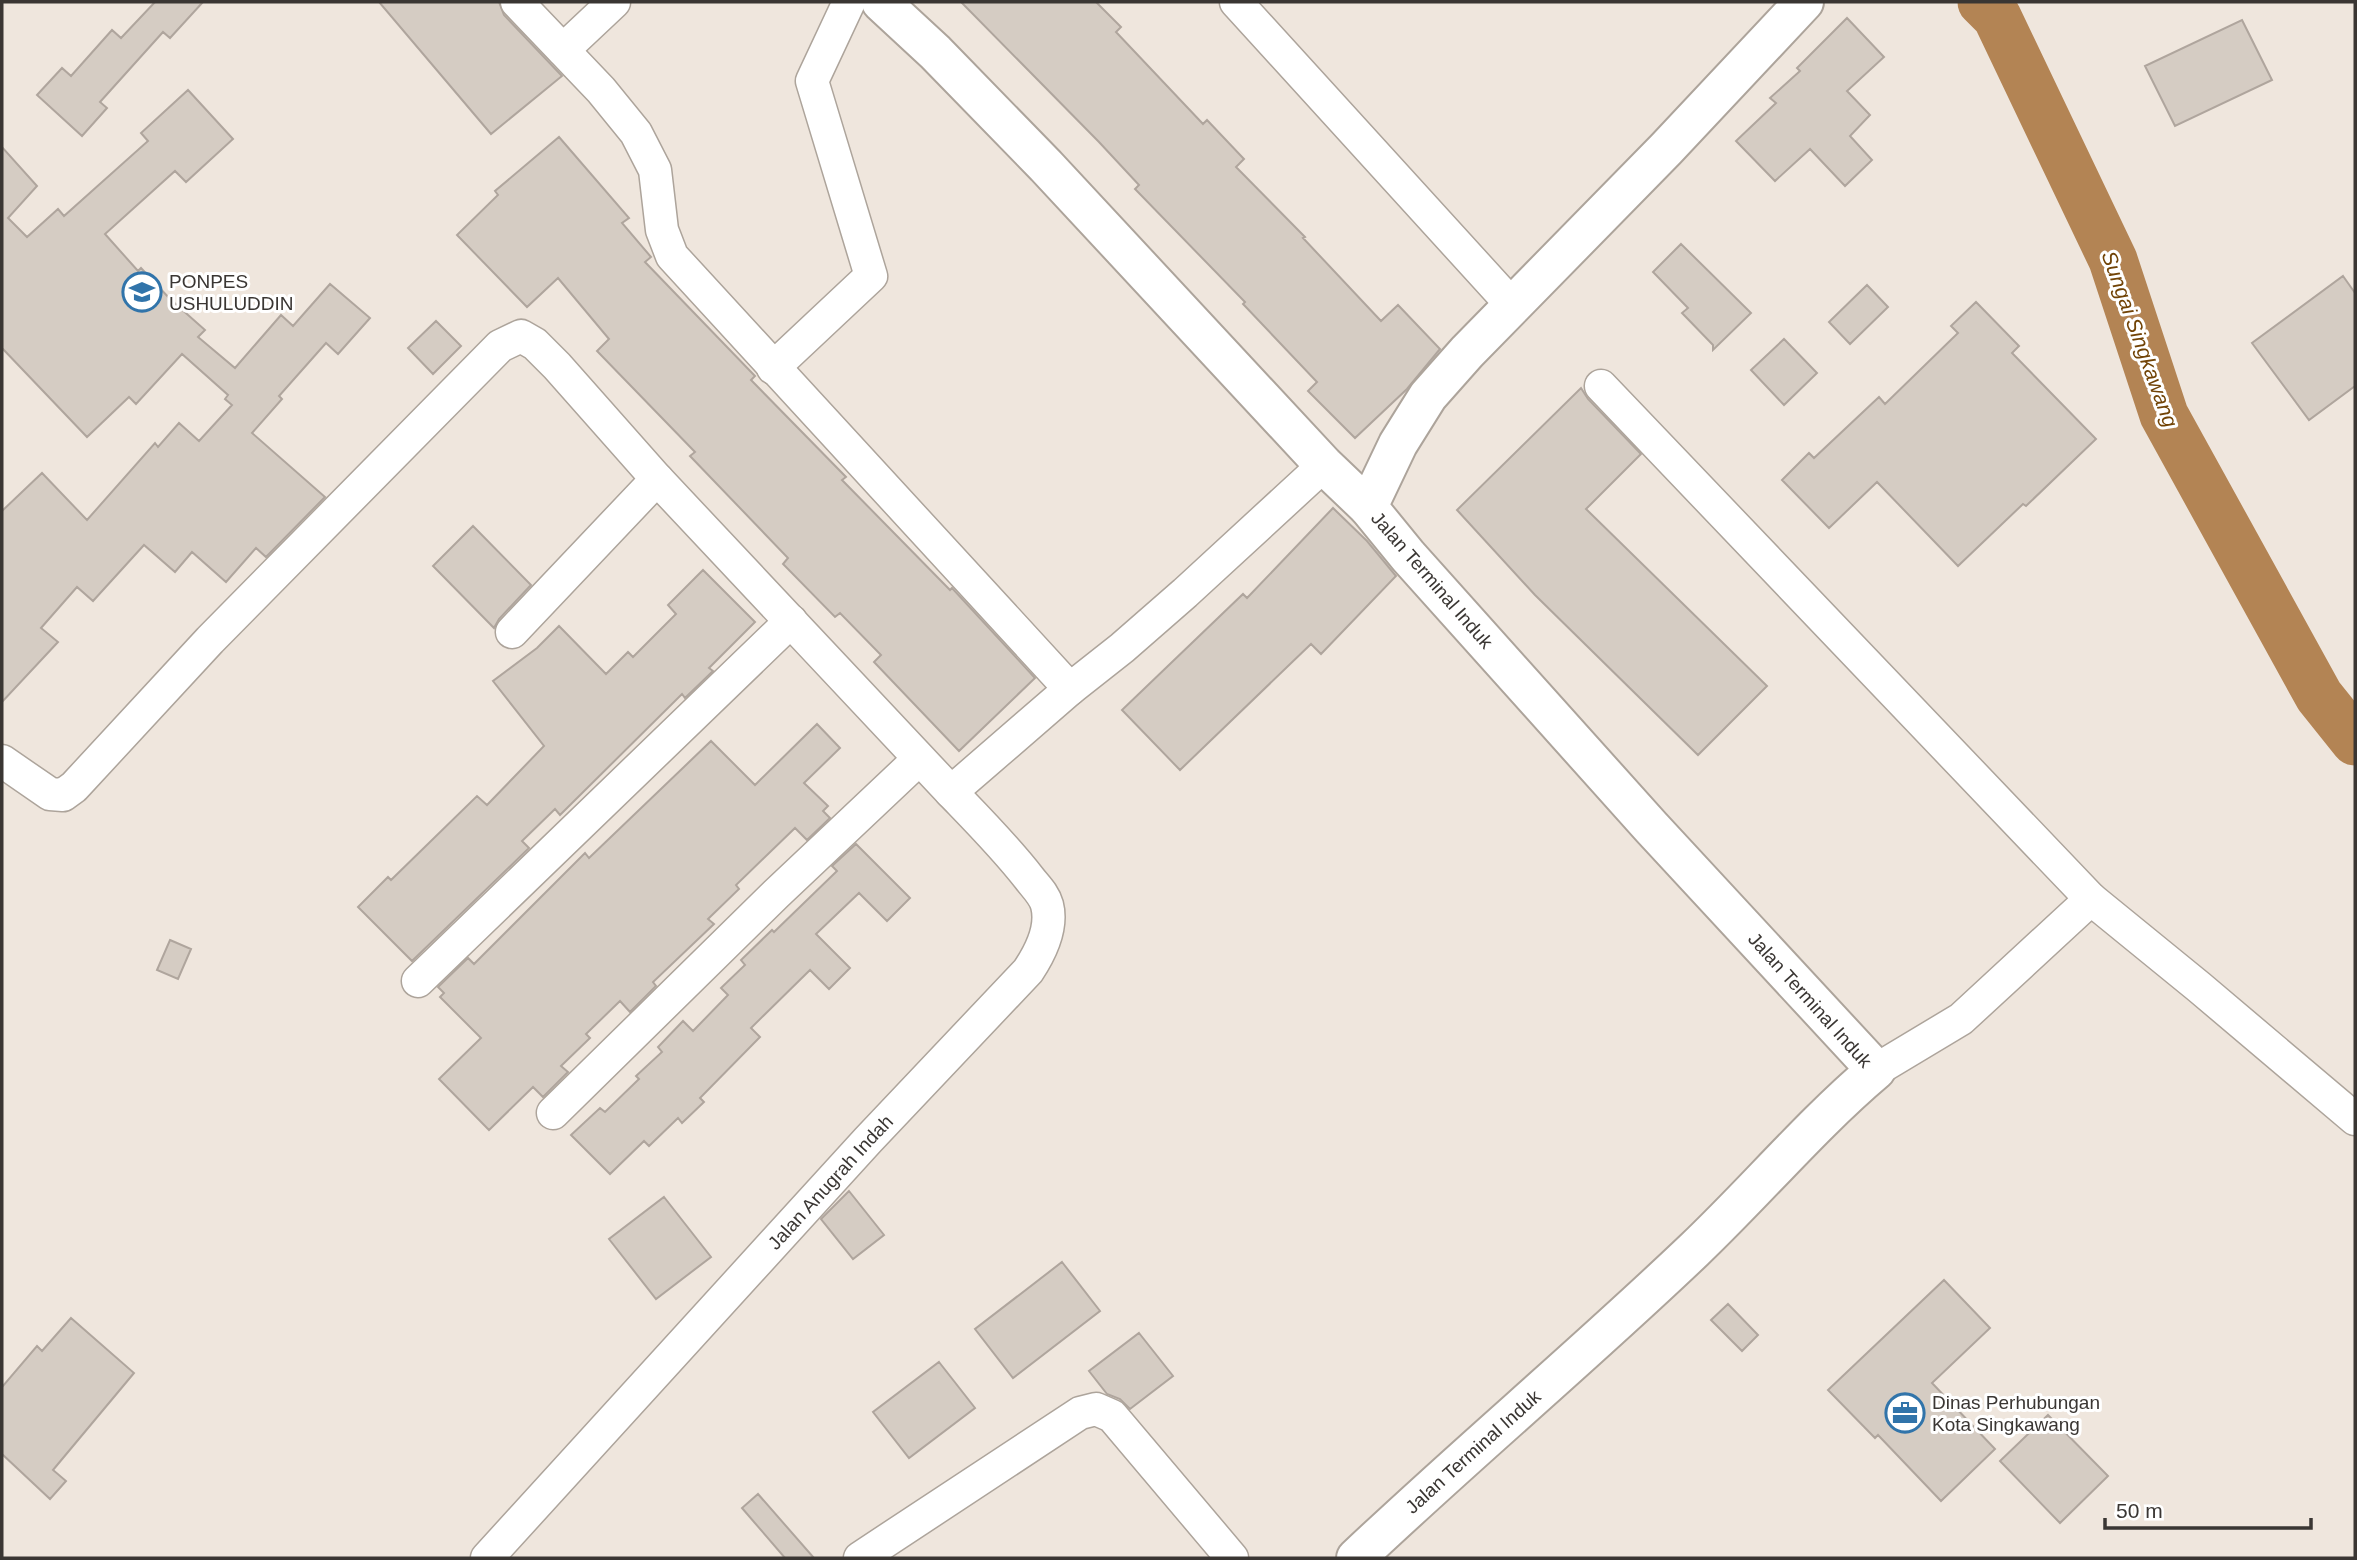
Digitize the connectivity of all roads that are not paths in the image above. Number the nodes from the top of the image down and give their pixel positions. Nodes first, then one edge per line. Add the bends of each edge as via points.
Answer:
1 (517, 2) edge
2 (614, 2) edge
3 (849, 2) edge
4 (881, 2) edge
5 (1236, 2) edge
6 (1804, 2) edge
7 (563, 50) junction
8 (1512, 305) junction
9 (773, 368) junction
10 (1601, 386) dead end
11 (1324, 465) junction
12 (657, 479) junction
13 (1368, 507) junction
14 (791, 621) junction
15 (512, 632) dead end
16 (1070, 689) junction
17 (919, 759) junction
18 (2, 761) edge
19 (951, 792) junction
20 (2091, 899) junction
21 (418, 981) dead end
22 (1876, 1070) junction
23 (553, 1113) dead end
24 (2355, 1119) edge
25 (487, 1558) edge
26 (860, 1558) edge
27 (1232, 1558) edge
28 (1356, 1558) edge

1 - 7 street
2 - 7 street
3 - 9 street via 812,81 871,276
4 - 11 main road, Jalan Terminal Induk via 1046,166
5 - 8 street
6 - 8 main road
7 - 9 street via 636,133 654,170 662,230 672,256
8 - 13 main road via 1428,396 1398,444
9 - 16 street
10 - 20 street
11 - 13 main road, Jalan Terminal Induk
11 - 16 street via 1185,593
12 - 14 street, Jalan Anugrah Indah
12 - 15 street
12 - 18 street, Jalan Anugrah Indah via 535,344 521,336 510,339 210,640 74,787 62,795 50,794
13 - 22 main road, Jalan Terminal Induk via 1651,827
14 - 17 street, Jalan Anugrah Indah
14 - 21 street
16 - 19 street
17 - 19 street, Jalan Anugrah Indah
17 - 23 street
19 - 25 street, Jalan Anugrah Indah via 1005,847 1047,905 1049,922 1040,954
20 - 22 street via 1961,1019
20 - 24 street
22 - 28 main road, Jalan Terminal Induk via 1694,1250
26 - 27 street via 1080,1413 1096,1409 1112,1416

